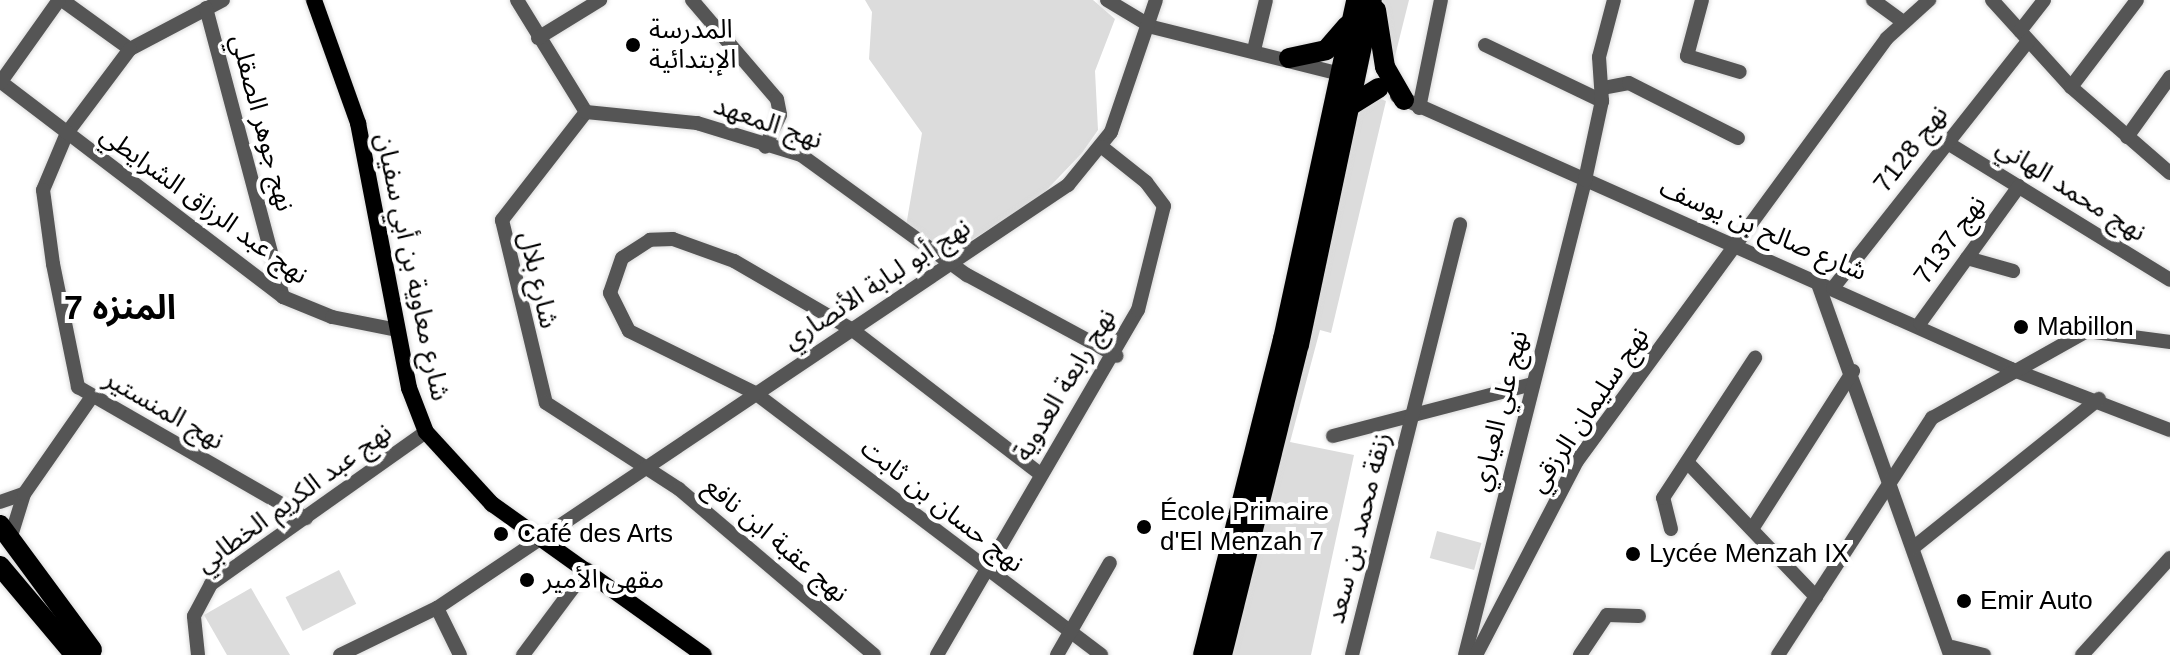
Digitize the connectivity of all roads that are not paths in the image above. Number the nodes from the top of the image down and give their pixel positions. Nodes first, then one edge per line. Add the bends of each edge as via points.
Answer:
1 (61, 0) edge
2 (223, 0) edge
3 (314, 0) edge
4 (517, 0) edge
5 (600, 0) edge
6 (692, 0) edge
7 (1156, 0) edge
8 (1266, 0) edge
9 (1374, 0) edge
10 (1441, 0) edge
11 (1614, 0) edge
12 (1702, 0) edge
13 (1873, 0) edge
14 (1929, 0) edge
15 (1992, 0) edge
16 (2044, 0) edge
17 (2137, 0) edge
18 (1112, 5) edge
19 (206, 8) junction
20 (1354, 10) edge
21 (1901, 20) junction
22 (1152, 27) junction
23 (2024, 36) junction
24 (538, 38) junction
25 (1485, 45) dead end
26 (130, 49) junction
27 (1254, 50) junction
28 (1289, 58) junction
29 (1740, 72) dead end
30 (1346, 76) junction
31 (2170, 77) edge
32 (0, 82) edge
33 (2071, 87) junction
34 (1378, 88) junction
35 (1602, 95) junction
36 (1411, 104) junction
37 (1348, 107) junction
38 (586, 112) junction
39 (67, 133) junction
40 (2127, 137) junction
41 (1738, 138) dead end
42 (1946, 142) junction
43 (765, 147) junction
44 (1102, 147) junction
45 (2170, 173) edge
46 (1585, 180) junction
47 (2019, 186) junction
48 (1460, 224) dead end
49 (1736, 244) junction
50 (1967, 258) junction
51 (951, 264) junction
52 (2013, 271) dead end
53 (2170, 280) edge
54 (1817, 281) junction
55 (1833, 288) junction
56 (283, 297) junction
57 (1920, 323) junction
58 (851, 329) junction
59 (397, 330) junction
60 (2170, 342) edge
61 (1117, 356) junction
62 (1755, 358) dead end
63 (2011, 369) junction
64 (1853, 371) junction
65 (1532, 384) junction
66 (755, 393) junction
67 (91, 398) junction
68 (2099, 399) junction
69 (1412, 413) junction
70 (2170, 430) edge
71 (426, 432) junction
72 (1333, 436) dead end
73 (645, 464) junction
74 (1689, 464) junction
75 (1039, 473) junction
76 (1889, 478) junction
77 (24, 494) junction
78 (0, 502) edge
79 (306, 518) junction
80 (1754, 526) junction
81 (1671, 529) dead end
82 (4, 534) edge
83 (536, 535) junction
84 (1914, 547) junction
85 (2170, 558) edge
86 (1110, 563) dead end
87 (0, 566) edge
88 (587, 569) junction
89 (984, 572) junction
90 (1482, 579) junction
91 (1505, 590) junction
92 (1816, 597) junction
93 (437, 608) junction
94 (1639, 616) dead end
95 (1069, 631) junction
96 (1951, 651) edge
97 (88, 653) edge
98 (526, 654) edge
99 (198, 655) edge
100 (340, 655) edge
101 (460, 655) edge
102 (704, 655) edge
103 (874, 655) edge
104 (937, 655) edge
105 (1057, 655) edge
106 (1101, 655) edge
107 (1203, 655) edge
108 (1222, 655) edge
109 (1352, 655) edge
110 (1465, 655) edge
111 (1476, 655) edge
112 (1580, 655) edge
113 (1778, 655) edge
114 (1984, 655) edge
115 (2082, 655) edge

1 - 26 street
1 - 32 street
2 - 19 street, نهج المنستير
3 - 59 main road, شارع معاوية بن أبي سفيان via 358,123
4 - 24 street
5 - 24 street
6 - 43 street via 777,99 780,115
7 - 22 street, نهج أبو لبابة الأنصاري
8 - 27 street
9 - 30 highway
9 - 36 highway via 1385,67
10 - 36 street
11 - 35 street, نهج علي العياري via 1599,57
12 - 29 street via 1687,56
13 - 21 street
14 - 21 street, نهج سليمان الرزقي
15 - 23 street
16 - 23 street, نهج 7128
17 - 33 street
18 - 22 street, شارع صالح بن يوسف
19 - 26 street, نهج المنستير
19 - 56 street, نهج جوهر الصقلي
20 - 28 highway via 1326,50
20 - 30 highway
21 - 49 street, نهج سليمان الرزقي
22 - 27 street, شارع صالح بن يوسف
22 - 44 street, نهج أبو لبابة الأنصاري
23 - 33 street
23 - 42 street, نهج 7128
24 - 38 street
25 - 35 street
26 - 39 street, نهج المنستير
27 - 28 street, شارع صالح بن يوسف
28 - 30 street, شارع صالح بن يوسف
30 - 34 street, شارع صالح بن يوسف
30 - 37 highway
30 - 107 highway via 1323,141 1283,339
31 - 40 street
32 - 39 street, نهج عبد الرزاق الشرايطي
33 - 40 street
34 - 36 street, شارع صالح بن يوسف
34 - 37 highway
35 - 41 street via 1629,83
35 - 46 street, نهج علي العياري
36 - 46 street, شارع صالح بن يوسف
37 - 108 highway via 1307,308
38 - 43 street, نهج المعهد via 697,123
38 - 73 street, شارع بلال via 505,212 501,229 546,403
39 - 56 street, نهج عبد الرزاق الشرايطي
39 - 67 street, نهج المنستير via 44,175 44,205 69,363
40 - 45 street
42 - 47 street, نهج محمد الهاني
42 - 55 street, نهج 7128
43 - 51 street, نهج المعهد via 834,174
44 - 51 street, نهج أبو لبابة الأنصاري via 1044,203
44 - 61 street, نهج رابعة العدوية via 1146,182 1164,206 1138,310
46 - 49 street, شارع صالح بن يوسف
46 - 65 street, نهج علي العياري
47 - 50 street, نهج 7137
47 - 53 street, نهج محمد الهاني
48 - 69 street, زنقة محمد بن سعد
49 - 54 street, شارع صالح بن يوسف
49 - 91 street, نهج سليمان الرزقي via 1577,461
50 - 52 street
50 - 57 street, نهج 7137
51 - 58 street, نهج أبو لبابة الأنصاري
51 - 61 street, نهج المعهد
54 - 55 street, شارع صالح بن يوسف
54 - 64 street
55 - 57 street, شارع صالح بن يوسف
56 - 59 street, نهج عبد الرزاق الشرايطي via 332,317
57 - 63 street, شارع صالح بن يوسف
58 - 66 street, نهج أبو لبابة الأنصاري
58 - 66 street, نهج حسان بن ثابت via 734,261 673,239 650,240 622,258 610,293 621,324
58 - 75 street, نهج حسان بن ثابت
59 - 71 main road, شارع معاوية بن أبي سفيان
60 - 63 street via 2087,331
61 - 75 street, نهج رابعة العدوية
62 - 74 street
63 - 68 street, شارع صالح بن يوسف
63 - 76 street via 1932,418
64 - 76 street
64 - 80 street
65 - 69 street, زنقة محمد بن سعد
65 - 90 street, نهج علي العياري
66 - 73 street, نهج أبو لبابة الأنصاري
66 - 89 street, نهج حسان بن ثابت
67 - 77 street
67 - 79 street, نهج المنستير
68 - 70 street, شارع صالح بن يوسف
68 - 84 street
69 - 72 street, زنقة محمد بن سعد
69 - 109 street, زنقة محمد بن سعد
71 - 79 street, نهج عبد الكريم الخطابي
71 - 83 main road, شارع معاوية بن أبي سفيان via 466,482
73 - 83 street, نهج أبو لبابة الأنصاري
73 - 103 street, نهج عقبة ابن نافع
74 - 80 street
74 - 81 street via 1663,498
75 - 89 street, نهج رابعة العدوية
76 - 84 street
76 - 92 street
77 - 78 street
77 - 82 street
79 - 99 street, نهج عبد الكريم الخطابي via 211,584 194,616
80 - 92 street
82 - 97 highway
83 - 88 main road, شارع معاوية بن أبي سفيان
83 - 93 street, نهج أبو لبابة الأنصاري
84 - 96 street
85 - 115 street
86 - 95 street
87 - 97 highway
88 - 98 street
88 - 102 main road, شارع معاوية بن أبي سفيان
89 - 95 street, نهج حسان بن ثابت
89 - 104 street, نهج رابعة العدوية
90 - 91 street
90 - 110 street, نهج علي العياري
91 - 111 street, نهج سليمان الرزقي
92 - 113 street
93 - 100 street, نهج أبو لبابة الأنصاري
93 - 101 street
94 - 112 street via 1607,615
95 - 105 street
95 - 106 street, نهج حسان بن ثابت
96 - 114 street

